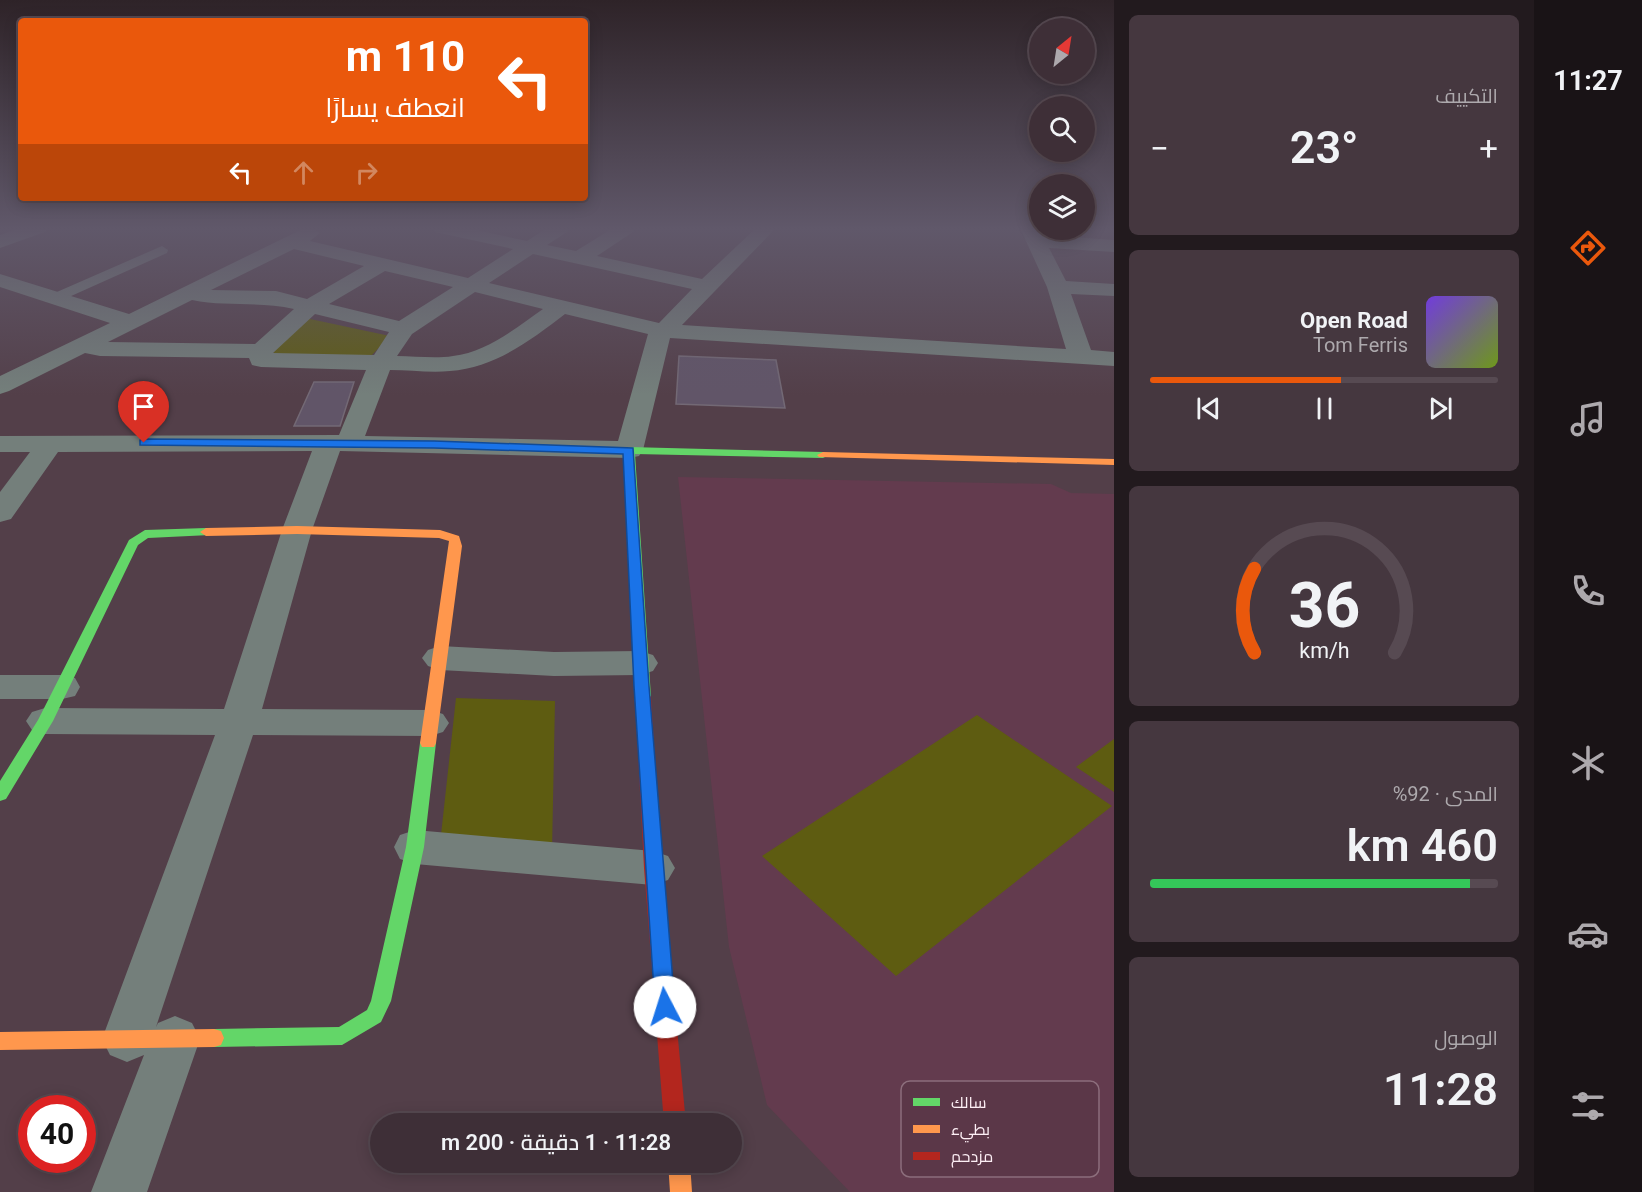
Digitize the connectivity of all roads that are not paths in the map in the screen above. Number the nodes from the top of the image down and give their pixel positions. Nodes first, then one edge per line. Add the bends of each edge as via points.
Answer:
1 (10, 284) edge
2 (88, 284) edge
3 (204, 284) edge
4 (348, 284) edge
5 (466, 284) edge
6 (696, 284) edge
7 (709, 284) edge
8 (1056, 284) edge
9 (472, 285) junction
10 (707, 286) junction
11 (1058, 287) junction
12 (26, 289) junction
13 (1114, 290) edge
14 (187, 292) junction
15 (56, 298) junction
16 (0, 300) edge
17 (310, 306) junction
18 (560, 307) junction
19 (128, 321) junction
20 (403, 329) junction
21 (663, 331) junction
22 (81, 345) junction
23 (261, 351) junction
24 (1081, 357) junction
25 (1114, 359) edge
26 (381, 362) junction
27 (0, 386) edge
28 (51, 443) junction
29 (339, 443) junction
30 (0, 444) edge
31 (629, 450) junction
32 (1114, 462) edge
33 (1, 511) edge
34 (297, 530) junction
35 (440, 658) junction
36 (640, 663) junction
37 (0, 687) edge
38 (62, 687) junction
39 (45, 721) junction
40 (239, 722) junction
41 (430, 723) junction
42 (0, 795) edge
43 (415, 847) junction
44 (653, 868) junction
45 (151, 1039) junction
46 (0, 1041) edge
47 (674, 1113) edge
48 (679, 1173) edge
49 (119, 1192) edge
50 (681, 1192) edge

1 - 12 street
2 - 15 lane
3 - 14 street
4 - 17 street
5 - 9 street
6 - 10 street
7 - 10 street
8 - 11 street
9 - 18 street
9 - 20 street
10 - 21 street
11 - 13 street
11 - 24 street
12 - 15 street
12 - 16 street
14 - 17 street via 216,298 276,298
14 - 19 street
15 - 19 street
17 - 20 street
17 - 23 street
18 - 21 street
18 - 26 street via 506,347 471,362
19 - 22 street
20 - 26 street
21 - 24 street
21 - 31 street via 658,337
22 - 23 street via 100,349
22 - 27 street
23 - 26 street via 261,360
24 - 25 street
26 - 29 street
28 - 29 street
28 - 30 street
28 - 33 street
29 - 31 street
29 - 34 street
31 - 32 street
31 - 36 street
34 - 35 street via 440,534 455,538
34 - 38 street via 156,533 139,537
34 - 40 street
35 - 36 street via 554,664
35 - 41 street
36 - 44 street
37 - 38 street
38 - 39 street
39 - 40 street
39 - 42 street
40 - 41 street
40 - 45 street
41 - 43 street
43 - 44 street
43 - 45 street via 381,1001 364,1025 342,1036
44 - 47 street
45 - 46 street
45 - 49 street
48 - 50 street

